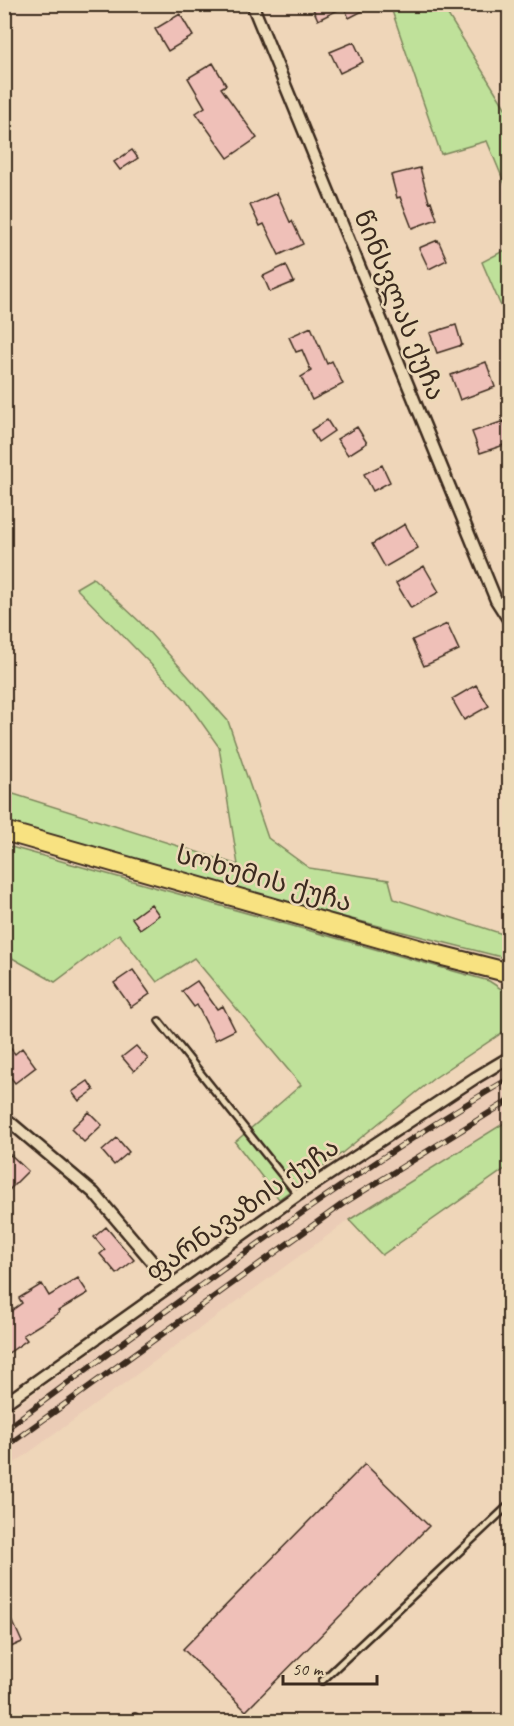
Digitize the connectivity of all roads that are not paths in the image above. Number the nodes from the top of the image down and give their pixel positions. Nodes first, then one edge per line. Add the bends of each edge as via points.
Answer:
1 (252, 4) edge
2 (510, 622) edge
3 (4, 831) edge
4 (510, 973) edge
5 (159, 1021) dead end
6 (510, 1057) edge
7 (4, 1117) edge
8 (298, 1195) junction
9 (172, 1285) junction
10 (4, 1404) edge
11 (510, 1504) edge
12 (322, 1681) dead end

1 - 2 street, წინსვლას ქუჩა via 496,600
3 - 4 highway, სოხუმის ქუჩა
5 - 8 lane
6 - 8 street, ფარნავაზის ქუჩა
7 - 9 street via 94,1194
8 - 9 street, ფარნავაზის ქუჩა
9 - 10 street, ფარნავაზის ქუჩა
11 - 12 lane

